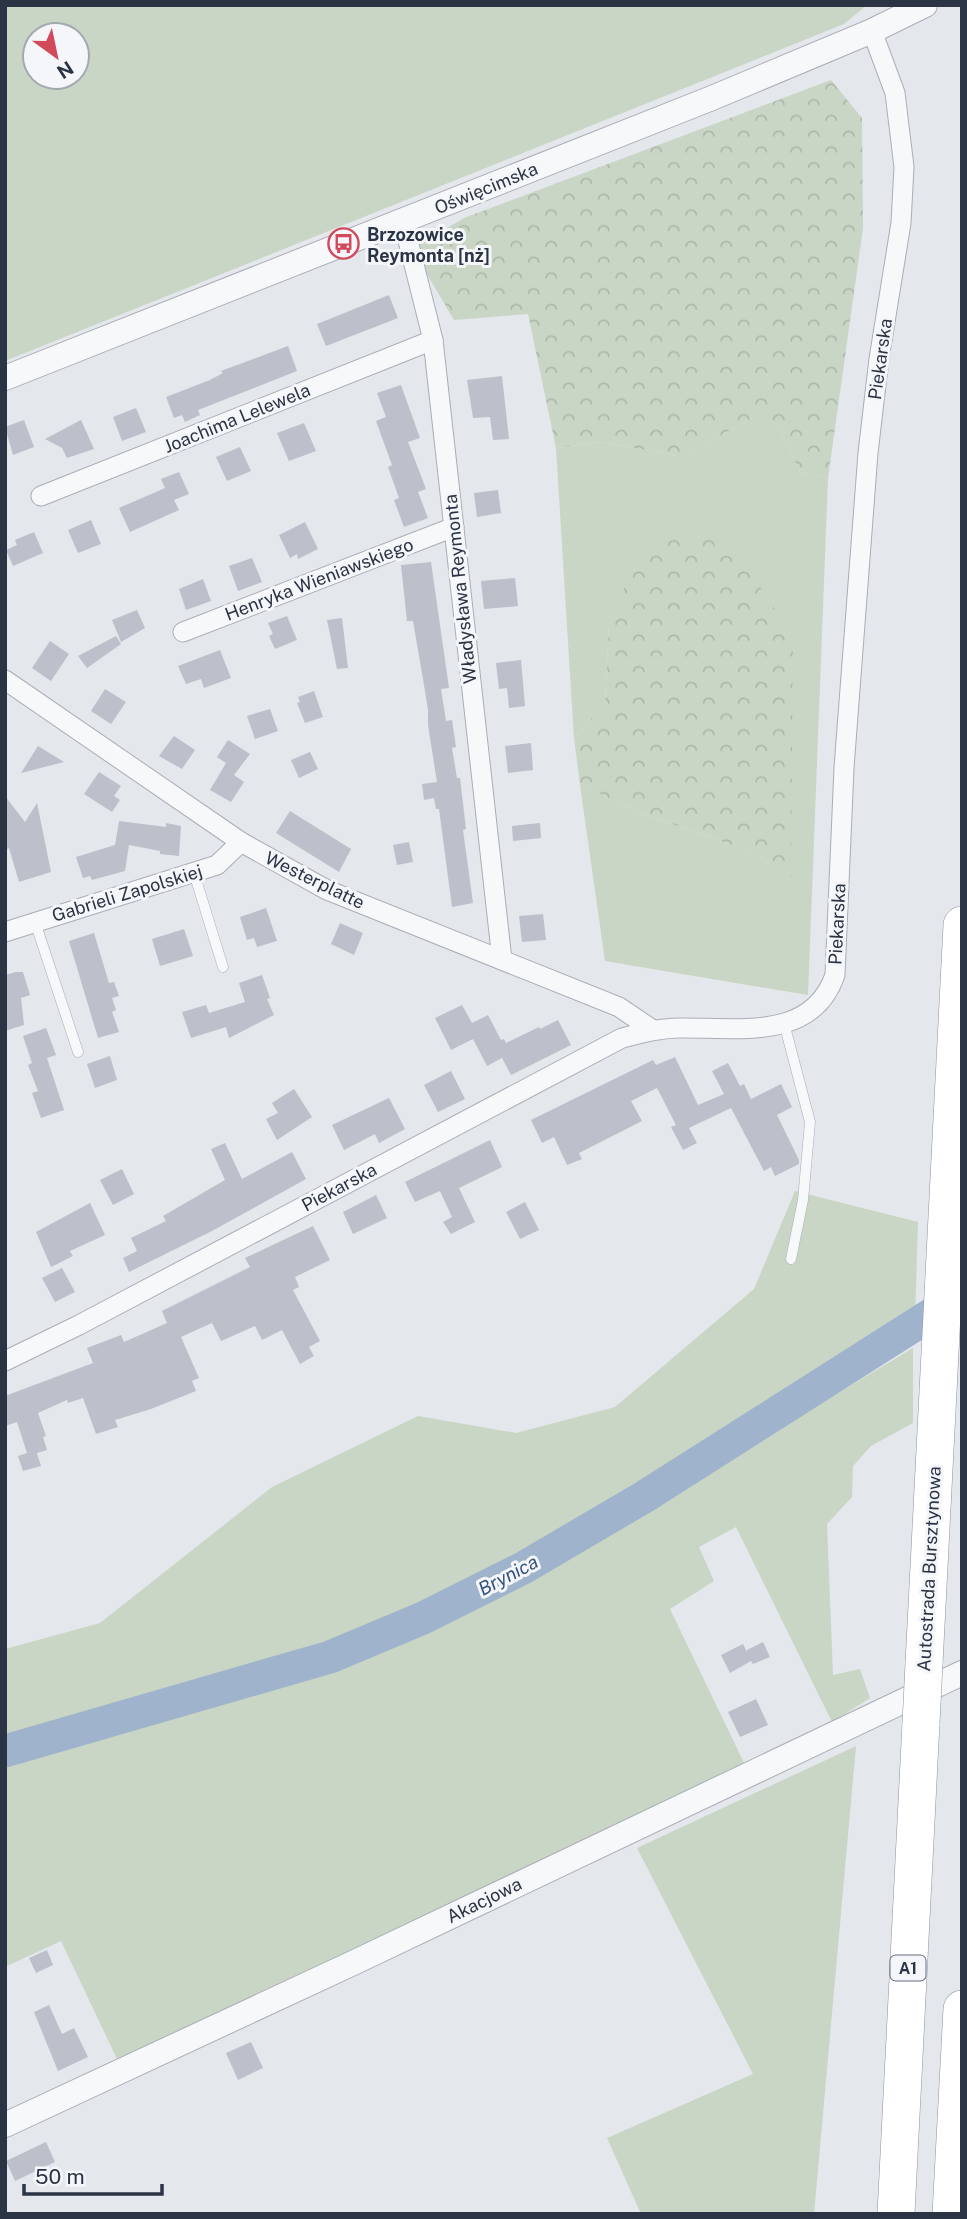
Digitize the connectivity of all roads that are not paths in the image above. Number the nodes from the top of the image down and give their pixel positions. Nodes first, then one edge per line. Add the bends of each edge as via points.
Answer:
1 (925, 5) edge
2 (872, 31) junction
3 (403, 220) junction
4 (433, 340) junction
5 (5, 378) edge
6 (41, 496) dead end
7 (454, 527) junction
8 (184, 632) dead end
9 (5, 680) edge
10 (241, 842) junction
11 (194, 873) junction
12 (35, 922) junction
13 (962, 925) edge
14 (5, 932) edge
15 (502, 960) junction
16 (223, 967) dead end
17 (784, 1023) junction
18 (653, 1030) junction
19 (78, 1052) dead end
20 (791, 1259) dead end
21 (5, 1360) edge
22 (962, 1673) edge
23 (962, 2010) edge
24 (5, 2125) edge
25 (896, 2214) edge
26 (951, 2214) edge

1 - 2 street, Oświęcimska
2 - 3 street, Oświęcimska
2 - 17 street, Piekarska via 895,93 904,167 901,223 868,453 844,768 835,975 818,1006
3 - 4 street, Władysława Reymonta
3 - 5 street, Oświęcimska
4 - 6 street, Joachima Lelewela
4 - 7 street, Władysława Reymonta
7 - 8 street, Henryka Wieniawskiego
7 - 15 street, Władysława Reymonta
9 - 10 street, Westerplatte
10 - 11 street, Gabrieli Zapolskiej via 217,865
10 - 15 street, Westerplatte via 327,890
11 - 12 street, Gabrieli Zapolskiej
11 - 16 lane
12 - 14 street, Gabrieli Zapolskiej
12 - 19 lane
13 - 25 highway, Autostrada Bursztynowa / A1, bridge
15 - 18 street, Westerplatte via 619,1007
17 - 18 street, Piekarska via 746,1029
17 - 20 lane via 810,1122 803,1199
18 - 21 street, Piekarska via 622,1038
22 - 24 street, Akacjowa
23 - 26 highway

